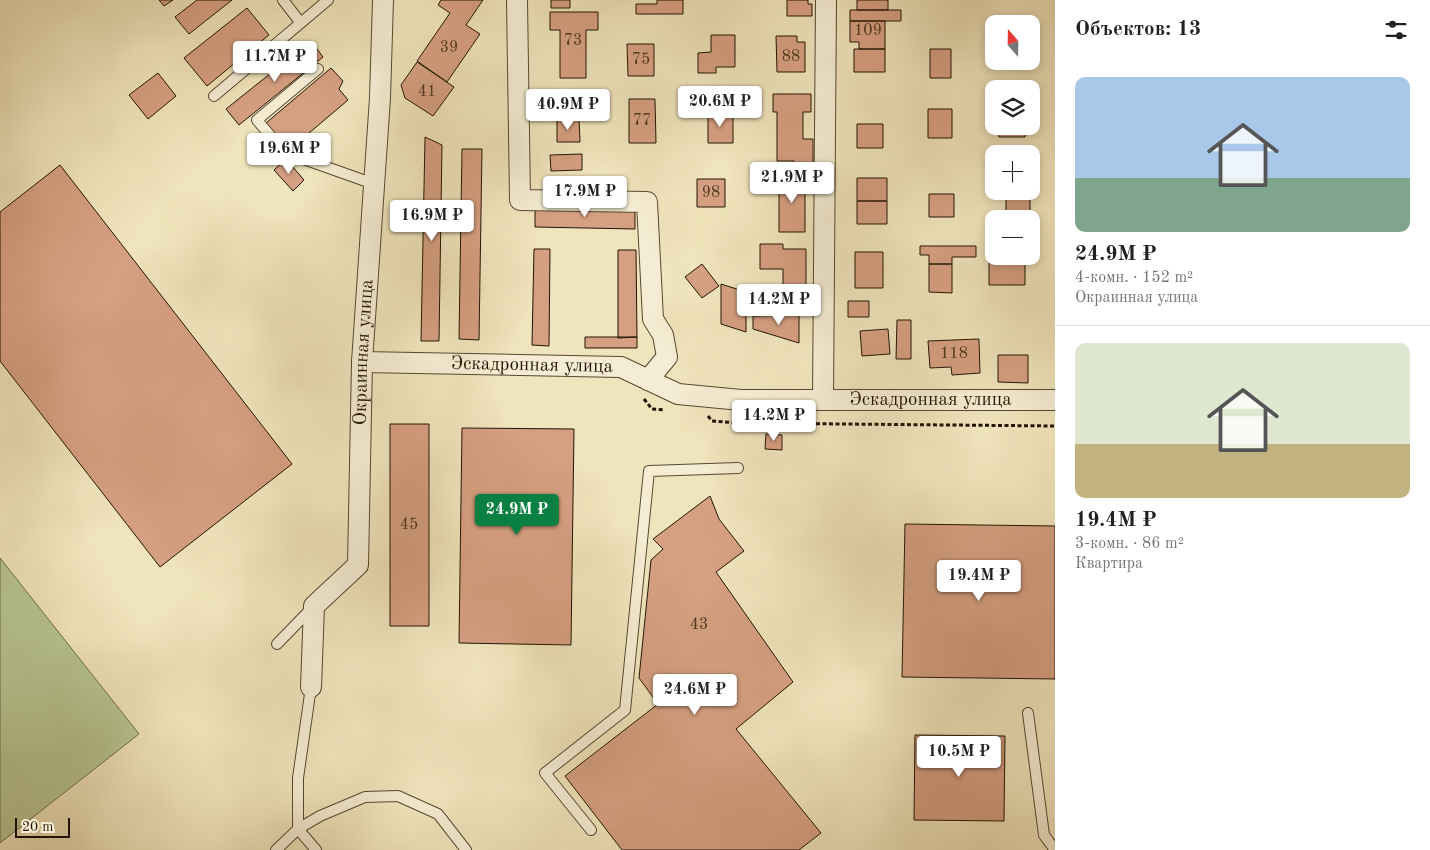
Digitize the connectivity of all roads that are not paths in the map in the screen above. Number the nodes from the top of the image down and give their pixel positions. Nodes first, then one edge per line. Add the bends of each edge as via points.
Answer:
1 (283, 0) edge
2 (328, 0) edge
3 (383, 0) edge
4 (517, 0) edge
5 (826, 0) edge
6 (300, 22) junction
7 (318, 69) dead end
8 (214, 96) dead end
9 (374, 184) junction
10 (362, 362) junction
11 (648, 380) junction
12 (823, 400) junction
13 (1055, 400) edge
14 (738, 468) dead end
15 (314, 606) junction
16 (278, 644) dead end
17 (311, 687) joint
18 (1028, 713) dead end
19 (298, 830) junction
20 (591, 830) dead end
21 (276, 850) edge
22 (316, 850) edge
23 (466, 850) edge
24 (1055, 850) edge

1 - 6 lane
2 - 6 lane
3 - 9 street, Окраинная улица
4 - 11 street via 520,200 647,202 654,318 664,334 667,357
5 - 12 street
6 - 8 lane
7 - 9 lane via 257,120 284,152
9 - 10 street, Окраинная улица
10 - 11 street, Эскадронная улица via 621,367
10 - 15 street, Окраинная улица via 358,565
11 - 12 street, Эскадронная улица via 678,394 741,400
12 - 13 street, Эскадронная улица
14 - 20 lane via 649,470 626,710 545,773
15 - 16 lane
15 - 17 street
17 - 19 lane via 298,778
18 - 24 lane via 1044,835
19 - 21 lane
19 - 22 lane
19 - 23 lane via 320,816 365,797 398,796 438,814

